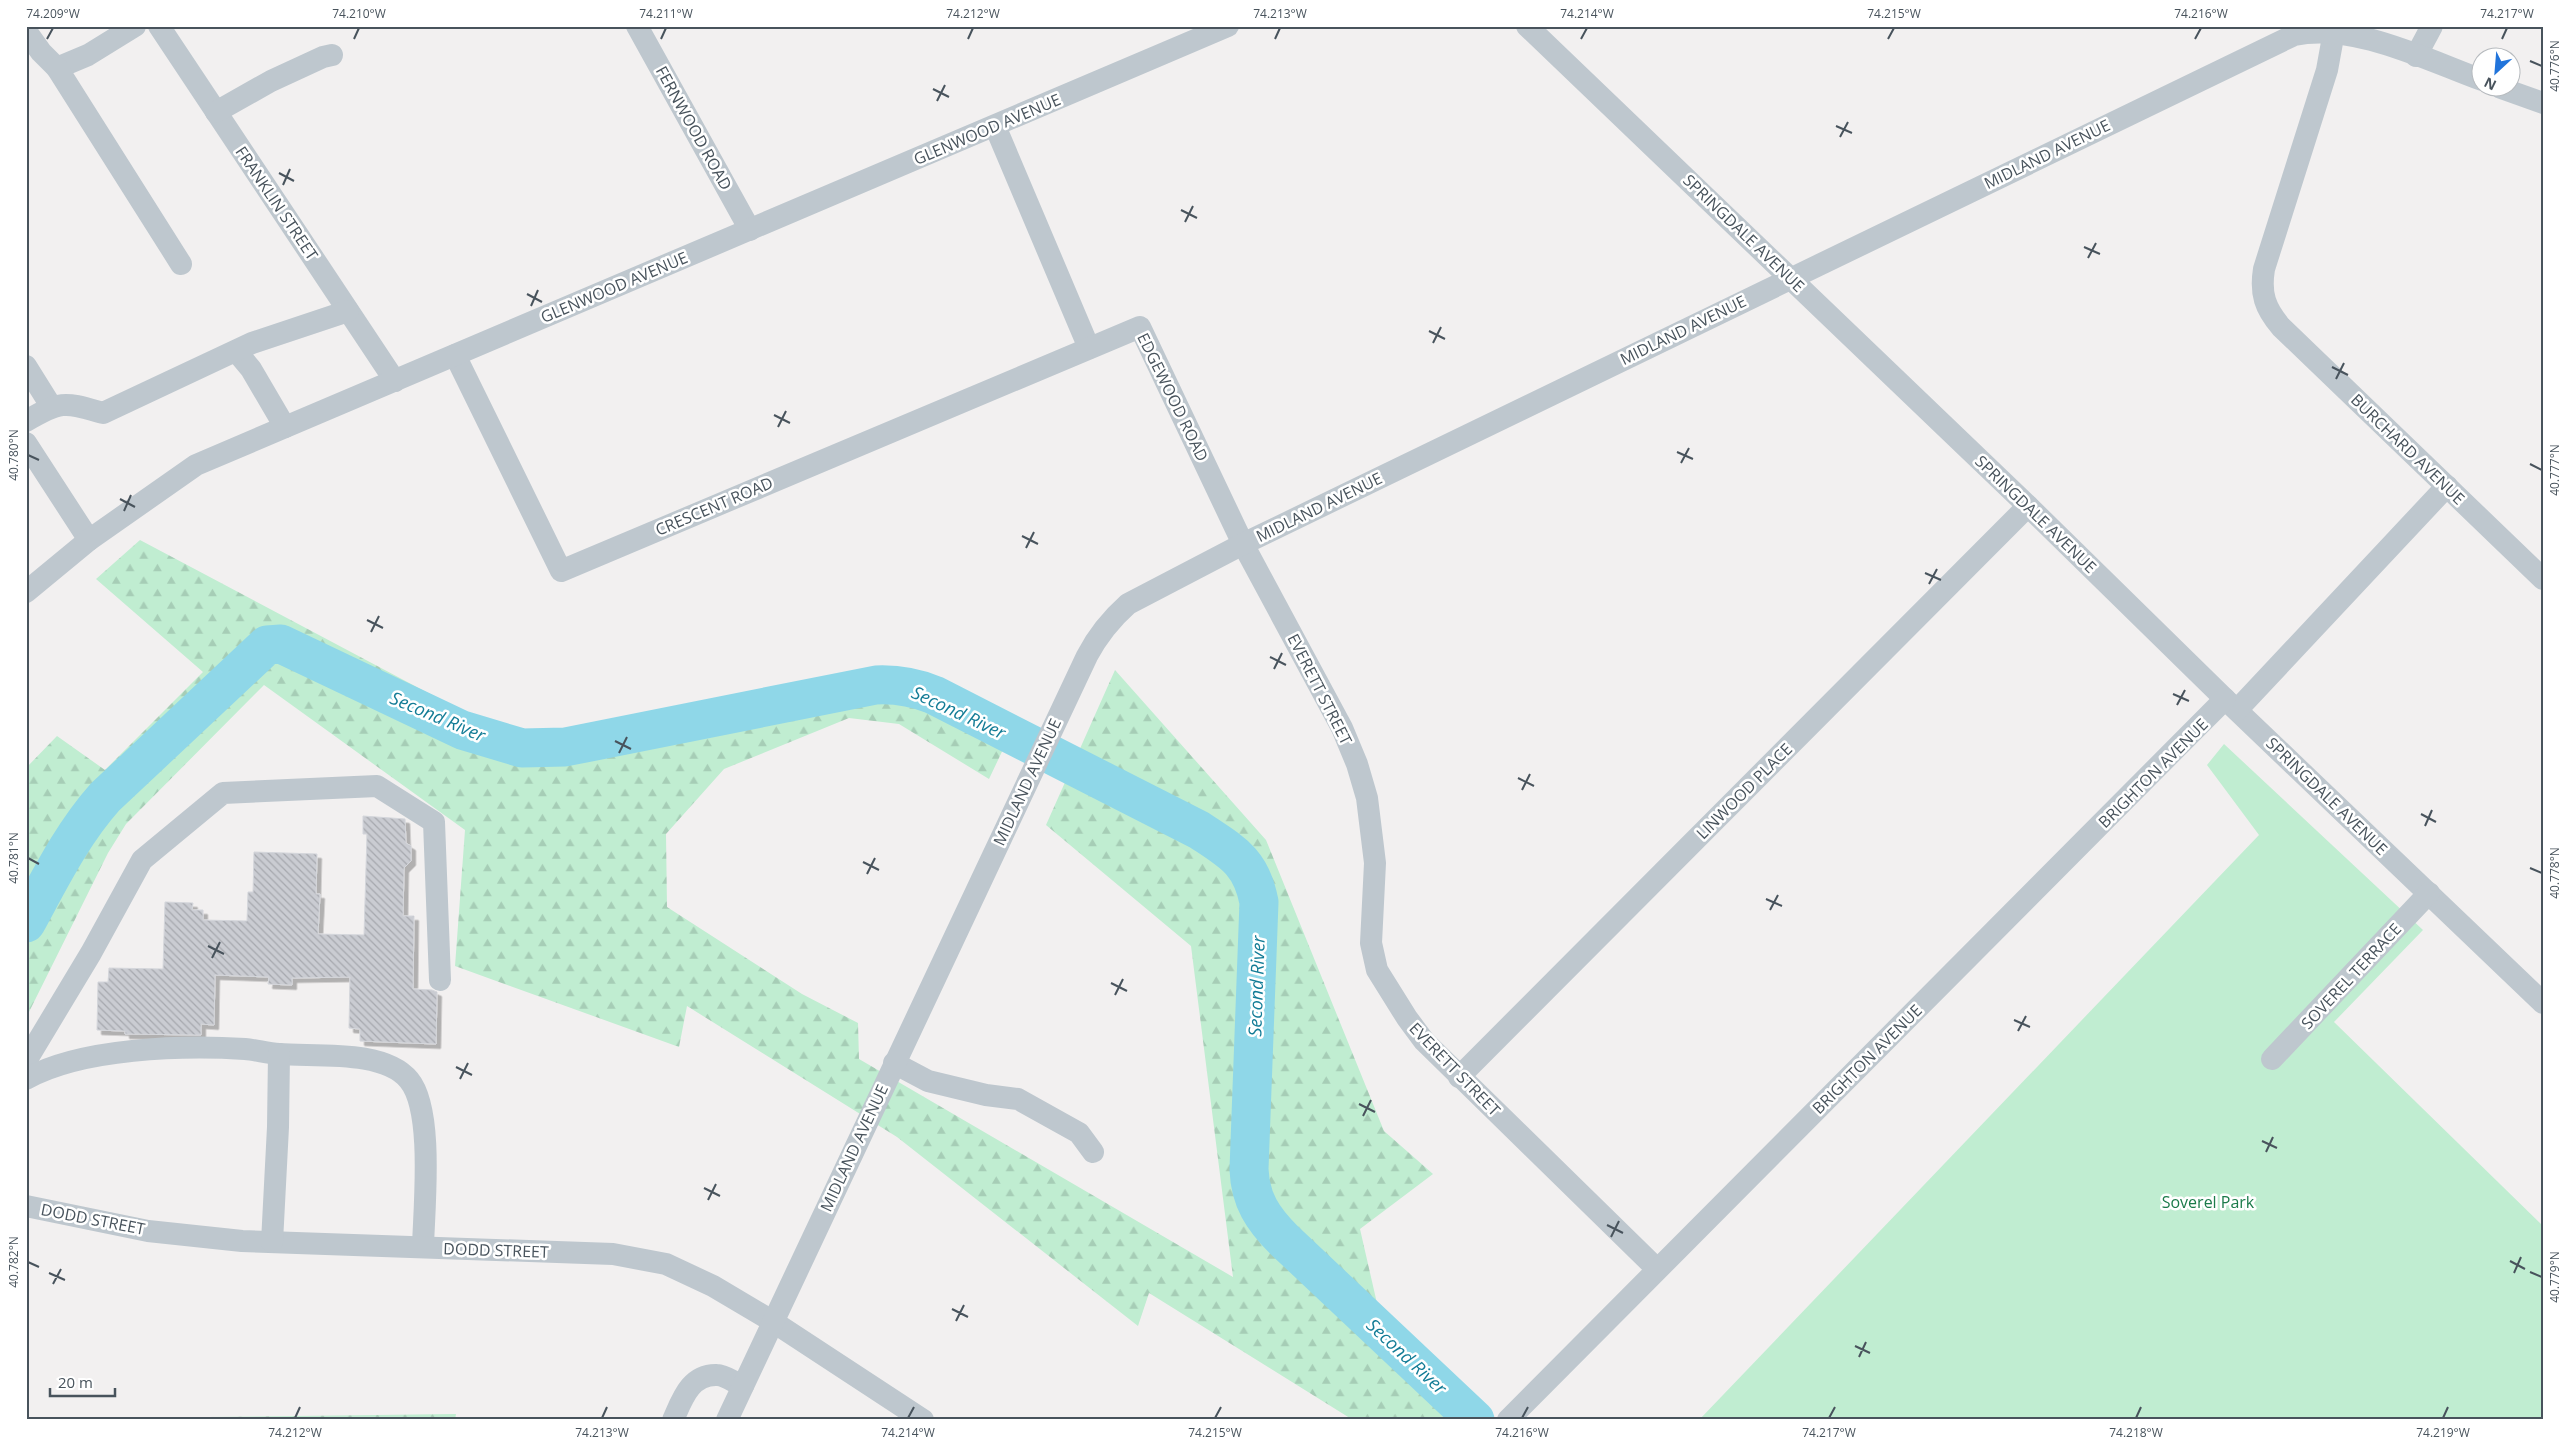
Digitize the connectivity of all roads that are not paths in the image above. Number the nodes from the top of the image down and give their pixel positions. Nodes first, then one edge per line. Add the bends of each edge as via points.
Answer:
1 (135, 26) edge
2 (160, 26) edge
3 (637, 26) edge
4 (1228, 26) edge
5 (1527, 26) edge
6 (2432, 26) edge
7 (2335, 30) edge
8 (26, 31) edge
9 (332, 55) dead end
10 (2416, 56) junction
11 (57, 68) junction
12 (2472, 76) edge
13 (2522, 96) edge
14 (2543, 103) edge
15 (216, 112) junction
16 (995, 126) junction
17 (750, 230) junction
18 (181, 264) dead end
19 (1790, 278) junction
20 (348, 311) junction
21 (1088, 348) junction
22 (236, 350) junction
23 (455, 355) junction
24 (26, 366) edge
25 (395, 381) junction
26 (52, 406) junction
27 (26, 422) edge
28 (285, 427) junction
29 (26, 443) edge
30 (2447, 486) junction
31 (2028, 506) junction
32 (89, 540) junction
33 (1243, 544) junction
34 (2543, 578) edge
35 (26, 592) edge
36 (2231, 705) junction
37 (2429, 893) junction
38 (440, 980) dead end
39 (2543, 1004) edge
40 (279, 1054) junction
41 (2272, 1059) dead end
42 (26, 1061) edge
43 (894, 1063) junction
44 (1460, 1077) junction
45 (26, 1079) edge
46 (1094, 1152) dead end
47 (26, 1206) edge
48 (272, 1242) junction
49 (423, 1247) junction
50 (1657, 1269) junction
51 (772, 1321) junction
52 (742, 1386) junction
53 (673, 1420) edge
54 (727, 1420) edge
55 (923, 1420) edge
56 (1508, 1420) edge

1 - 11 street via 88,55
2 - 15 street, FRANKLIN STREET
3 - 17 street, FERNWOOD ROAD
4 - 16 street, GLENWOOD AVENUE
5 - 19 street, SPRINGDALE AVENUE
6 - 10 street
7 - 10 street, MIDLAND AVENUE
7 - 19 street, MIDLAND AVENUE via 2308,32 2281,41
7 - 30 street, BURCHARD AVENUE via 2327,70 2264,269 2263,302 2281,327
8 - 11 street
9 - 15 street via 271,81
10 - 12 street, MIDLAND AVENUE
11 - 18 street
13 - 14 street
15 - 20 street, FRANKLIN STREET
16 - 17 street, GLENWOOD AVENUE
16 - 21 street
17 - 23 street, GLENWOOD AVENUE
19 - 31 street, SPRINGDALE AVENUE
19 - 33 street, MIDLAND AVENUE
20 - 22 street
20 - 25 street, FRANKLIN STREET
21 - 23 street, CRESCENT ROAD via 561,571
21 - 33 street, EDGEWOOD ROAD via 1140,327
22 - 26 street via 103,413 70,404
22 - 28 street
23 - 25 street, GLENWOOD AVENUE
24 - 26 street
25 - 28 street, GLENWOOD AVENUE
26 - 27 street
28 - 32 street, GLENWOOD AVENUE via 196,465
29 - 32 street
30 - 34 street, BURCHARD AVENUE
30 - 36 street, BRIGHTON AVENUE
31 - 36 street, SPRINGDALE AVENUE
31 - 44 street, LINWOOD PLACE
32 - 35 street, GLENWOOD AVENUE
33 - 43 street, MIDLAND AVENUE via 1128,604 1098,634
33 - 44 street, EVERETT STREET via 1342,728 1357,764 1367,798 1375,855 1371,943 1377,970 1412,1026
36 - 37 street, SPRINGDALE AVENUE
36 - 50 street, BRIGHTON AVENUE
37 - 39 street, SPRINGDALE AVENUE
37 - 41 street, SOVEREL TERRACE
38 - 42 street via 434,822 377,786 222,793 142,860
40 - 45 street via 246,1049 176,1048 99,1056 42,1070
40 - 48 street
40 - 49 street via 346,1056 389,1066 408,1079 419,1098 425,1142
43 - 46 street via 928,1080 986,1095 1018,1099 1079,1132
43 - 51 street, MIDLAND AVENUE
44 - 50 street, EVERETT STREET
47 - 48 street, DODD STREET via 148,1231
48 - 49 street, DODD STREET
49 - 51 street, DODD STREET via 638,1257 691,1275
50 - 56 street, BRIGHTON AVENUE
51 - 52 street, MIDLAND AVENUE
51 - 55 street, DODD STREET
52 - 53 street via 718,1375 698,1379 683,1397
52 - 54 street, MIDLAND AVENUE

